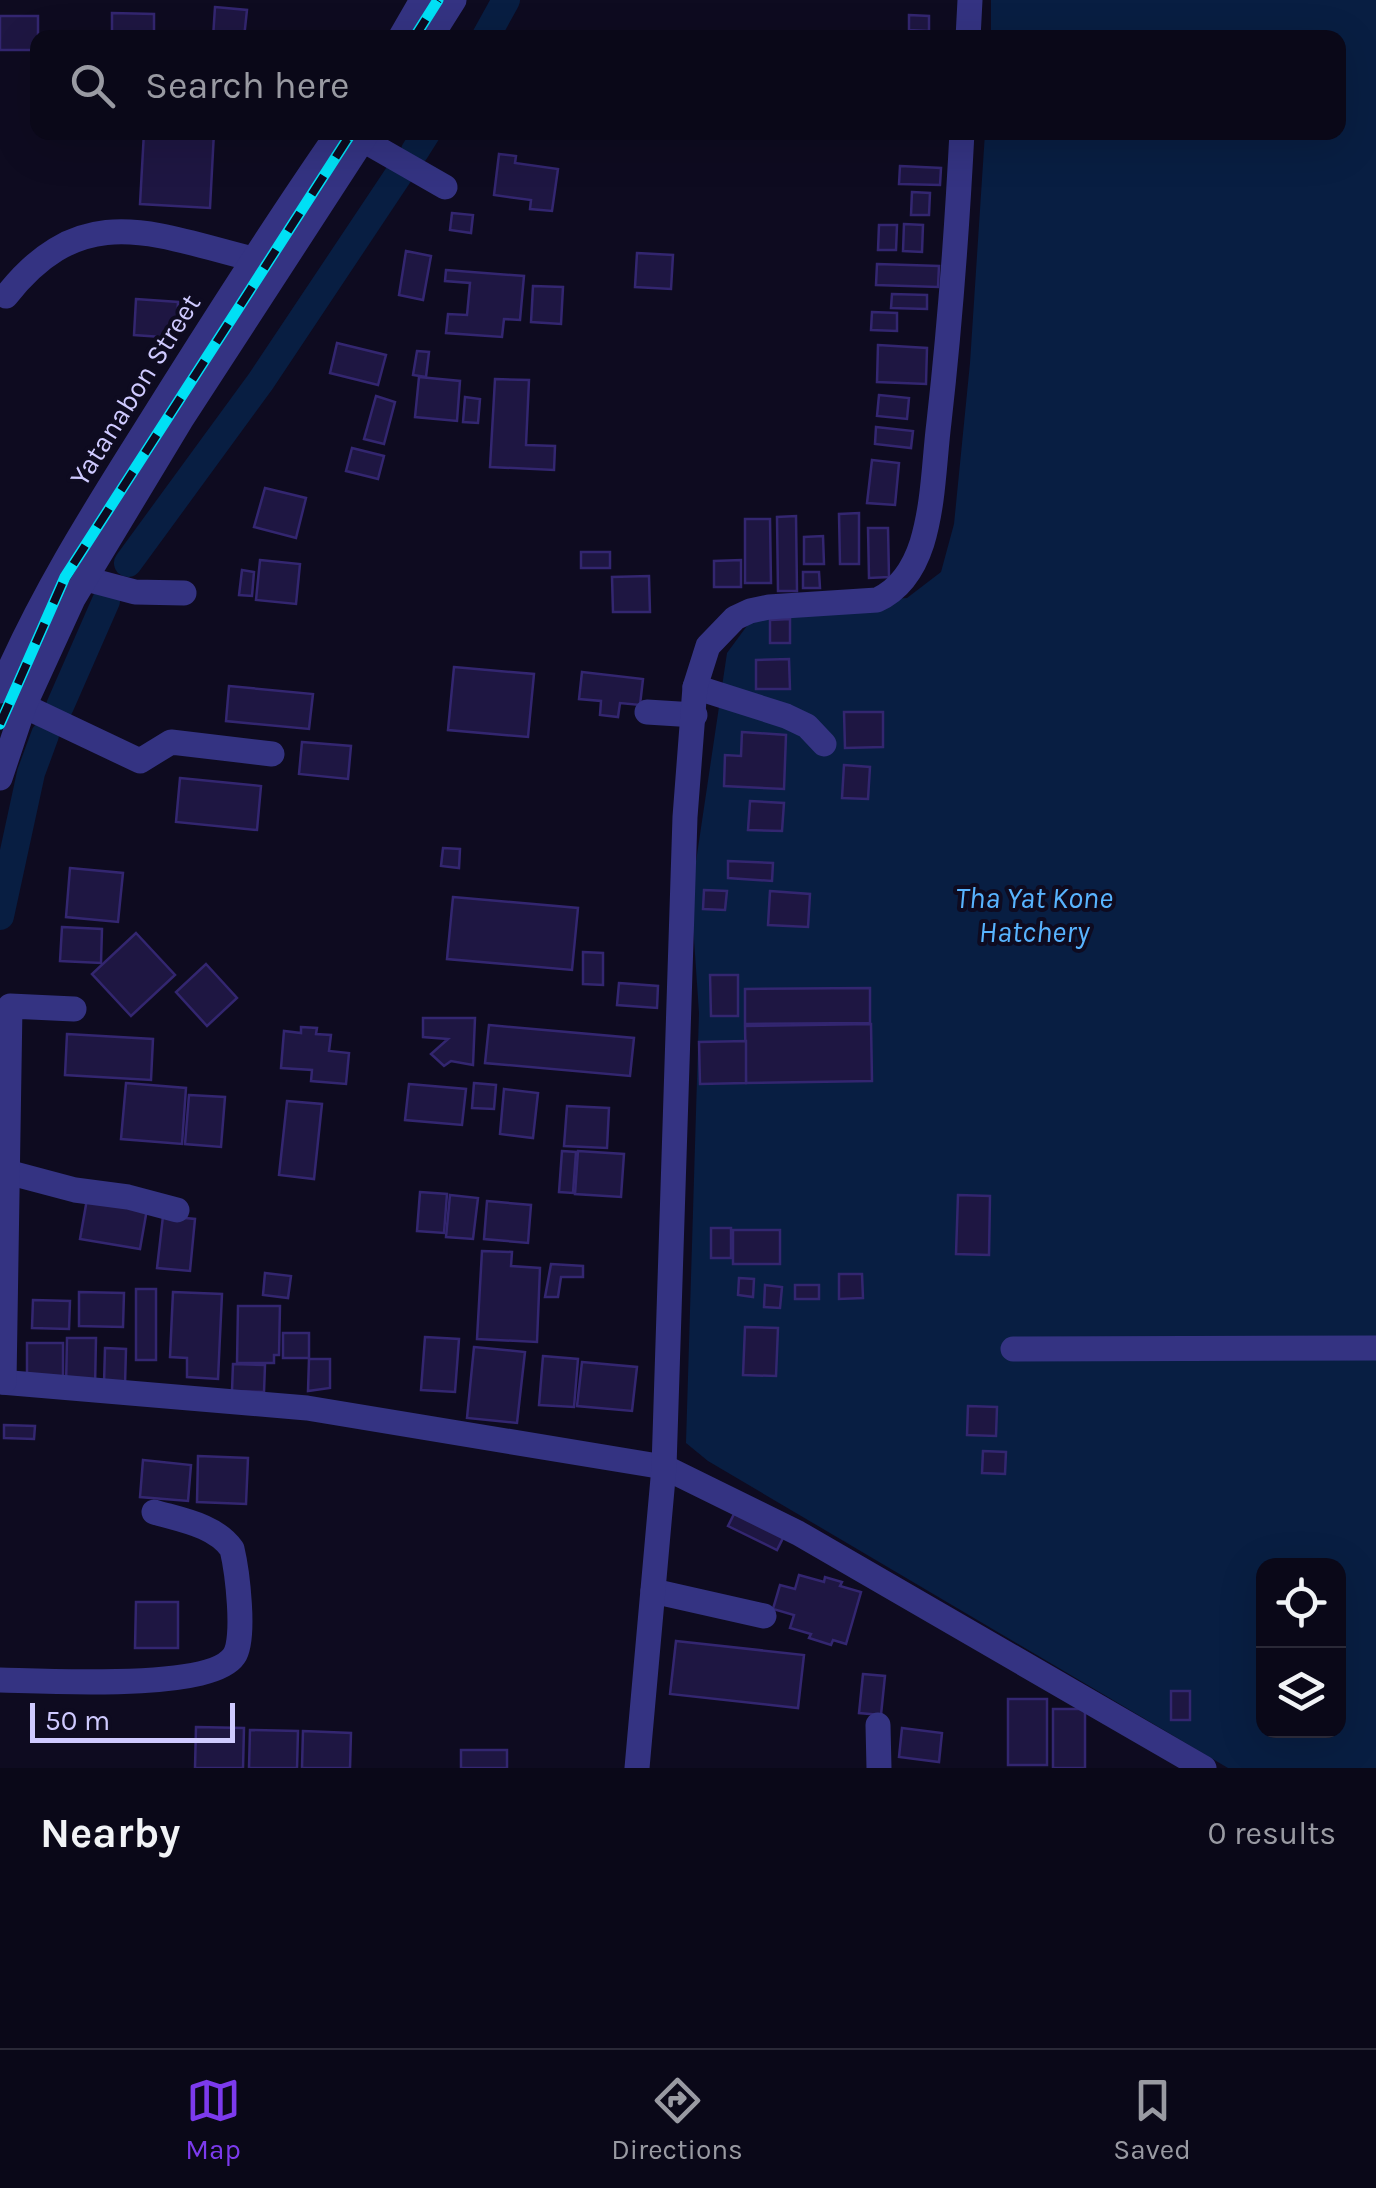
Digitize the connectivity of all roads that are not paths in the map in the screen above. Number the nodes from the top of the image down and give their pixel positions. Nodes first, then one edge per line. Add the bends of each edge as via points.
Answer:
1 (422, 0) edge
2 (454, 0) edge
3 (970, 0) edge
4 (405, 30) edge
5 (435, 30) edge
6 (968, 30) edge
7 (350, 140) edge
8 (352, 140) edge
9 (365, 140) edge
10 (962, 140) edge
11 (446, 187) dead end
12 (253, 259) junction
13 (278, 273) junction
14 (6, 296) dead end
15 (171, 412) junction
16 (86, 579) junction
17 (184, 592) dead end
18 (696, 686) junction
19 (0, 691) edge
20 (24, 706) junction
21 (647, 712) dead end
22 (695, 715) junction
23 (824, 744) dead end
24 (272, 754) dead end
25 (0, 778) edge
26 (5, 1006) edge
27 (74, 1009) dead end
28 (3, 1170) edge
29 (177, 1210) dead end
30 (1376, 1348) edge
31 (1013, 1349) dead end
32 (2, 1382) edge
33 (664, 1467) junction
34 (154, 1512) dead end
35 (653, 1590) junction
36 (764, 1616) dead end
37 (0, 1680) edge
38 (878, 1725) dead end
39 (638, 1768) edge
40 (879, 1768) edge
41 (1204, 1768) edge

1 - 4 street
2 - 5 street
3 - 6 street
7 - 12 street, Yatanabon Street
8 - 13 street
9 - 11 street
10 - 18 street via 932,500 912,566 892,594 877,600 769,606 735,618 708,646
12 - 13 street
12 - 14 street via 162,234 101,231 44,257
12 - 15 street, Yatanabon Street
13 - 15 street
15 - 16 street
15 - 19 street, Yatanabon Street via 51,583
16 - 17 street via 135,592
16 - 20 street
18 - 22 street
18 - 23 street via 786,716
20 - 24 street via 140,760 171,742
20 - 25 street
21 - 22 street
22 - 33 street via 685,817
26 - 27 street
26 - 28 street
28 - 29 street
28 - 32 street
30 - 31 street
32 - 33 street via 307,1408
33 - 35 street
33 - 41 street via 798,1533
34 - 37 street via 198,1525 232,1549 238,1651 222,1669 190,1677
35 - 36 street
35 - 39 street
38 - 40 street

